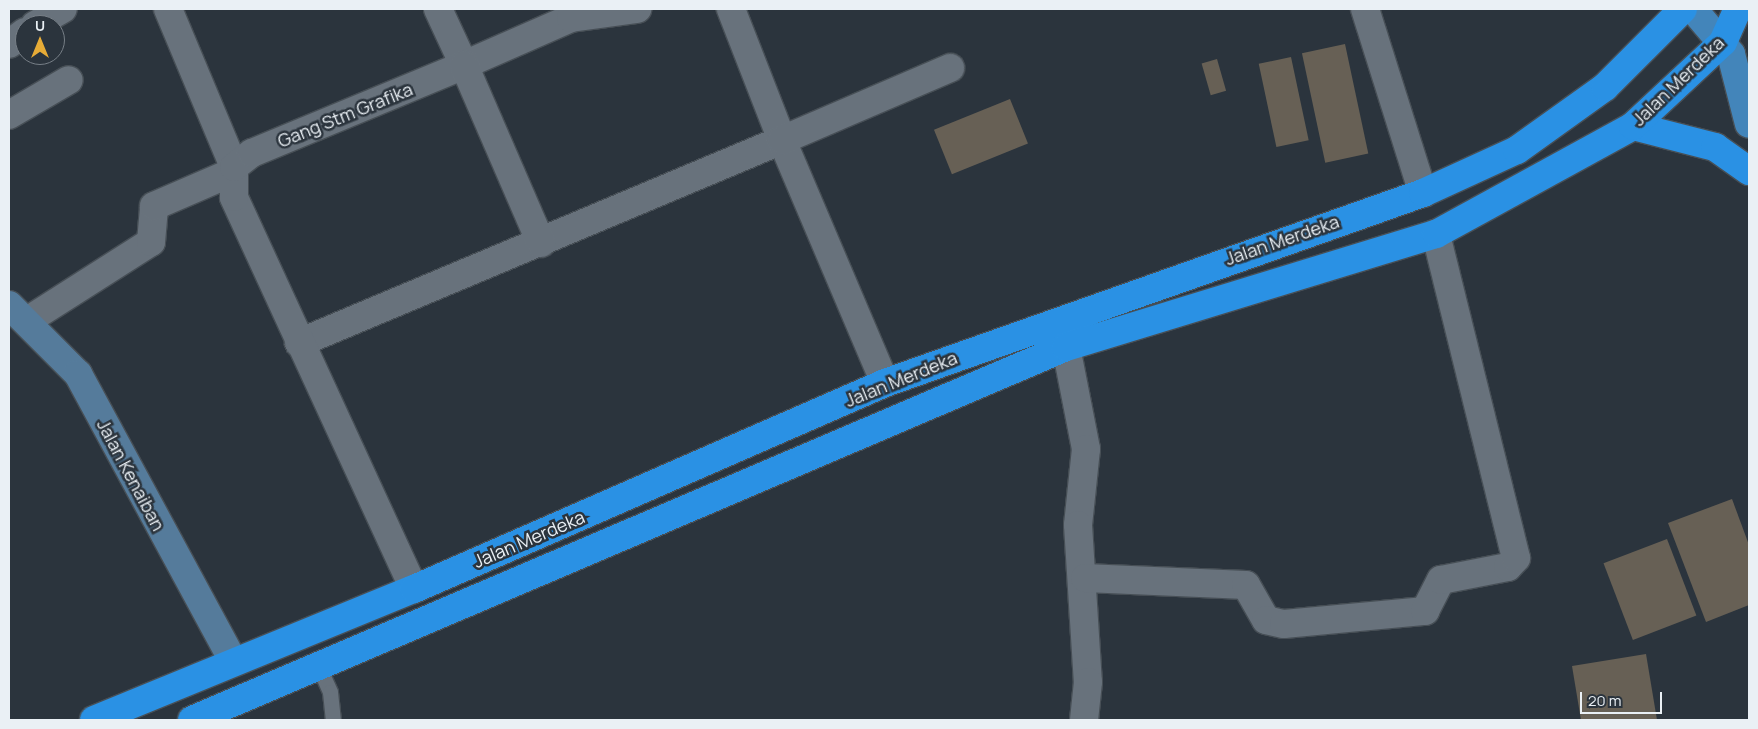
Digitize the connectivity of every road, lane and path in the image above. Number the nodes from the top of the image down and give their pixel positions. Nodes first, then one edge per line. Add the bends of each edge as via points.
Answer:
1 (168, 9) edge
2 (438, 9) edge
3 (638, 9) edge
4 (730, 9) edge
5 (1365, 9) edge
6 (1683, 9) edge
7 (1693, 9) edge
8 (1738, 9) edge
9 (1723, 42) junction
10 (464, 65) junction
11 (950, 68) dead end
12 (69, 80) dead end
13 (9, 115) edge
14 (1749, 124) edge
15 (1633, 126) junction
16 (782, 140) junction
17 (234, 169) junction
18 (1749, 171) edge
19 (1423, 193) junction
20 (1436, 234) junction
21 (541, 243) junction
22 (1191, 271) junction
23 (1201, 305) junction
24 (18, 313) edge
25 (298, 342) junction
26 (1066, 347) junction
27 (885, 382) junction
28 (631, 495) junction
29 (646, 527) junction
30 (1085, 578) junction
31 (414, 589) junction
32 (233, 660) junction
33 (319, 667) junction
34 (110, 717) edge
35 (192, 720) edge
36 (332, 720) edge
37 (1084, 720) edge

1 - 17 street
2 - 10 street
3 - 10 street, Gang Stm Grafika via 571,18
4 - 16 street
5 - 19 street
6 - 19 highway, Jalan Merdeka via 1605,87 1525,144
7 - 9 main road
8 - 9 highway, Jalan Merdeka
9 - 14 main road via 1731,54
9 - 15 highway, Jalan Merdeka
10 - 17 street, Gang Stm Grafika via 252,153
10 - 21 street
11 - 16 street
12 - 13 street
15 - 18 highway via 1715,147
15 - 20 highway, Jalan Merdeka
16 - 21 street
16 - 27 street
17 - 24 street, Gang Stm Grafika via 154,206 151,242
17 - 25 street via 234,197
19 - 22 highway, Jalan Merdeka
20 - 23 highway, Jalan Merdeka
20 - 30 street via 1516,558 1508,567 1440,580 1425,610 1284,624 1266,620 1246,585
21 - 25 street
22 - 23 highway
22 - 27 highway, Jalan Merdeka
23 - 26 highway, Jalan Merdeka
24 - 32 street, Jalan Kenaiban via 78,374
25 - 31 street
26 - 29 highway, Jalan Merdeka
26 - 30 street via 1086,449 1078,525
27 - 28 highway, Jalan Merdeka
28 - 29 highway
28 - 31 highway, Jalan Merdeka
29 - 33 highway, Jalan Merdeka
30 - 37 street via 1088,682
31 - 32 highway, Jalan Merdeka
32 - 34 highway, Jalan Merdeka
33 - 35 highway, Jalan Merdeka
33 - 36 lane via 330,692

